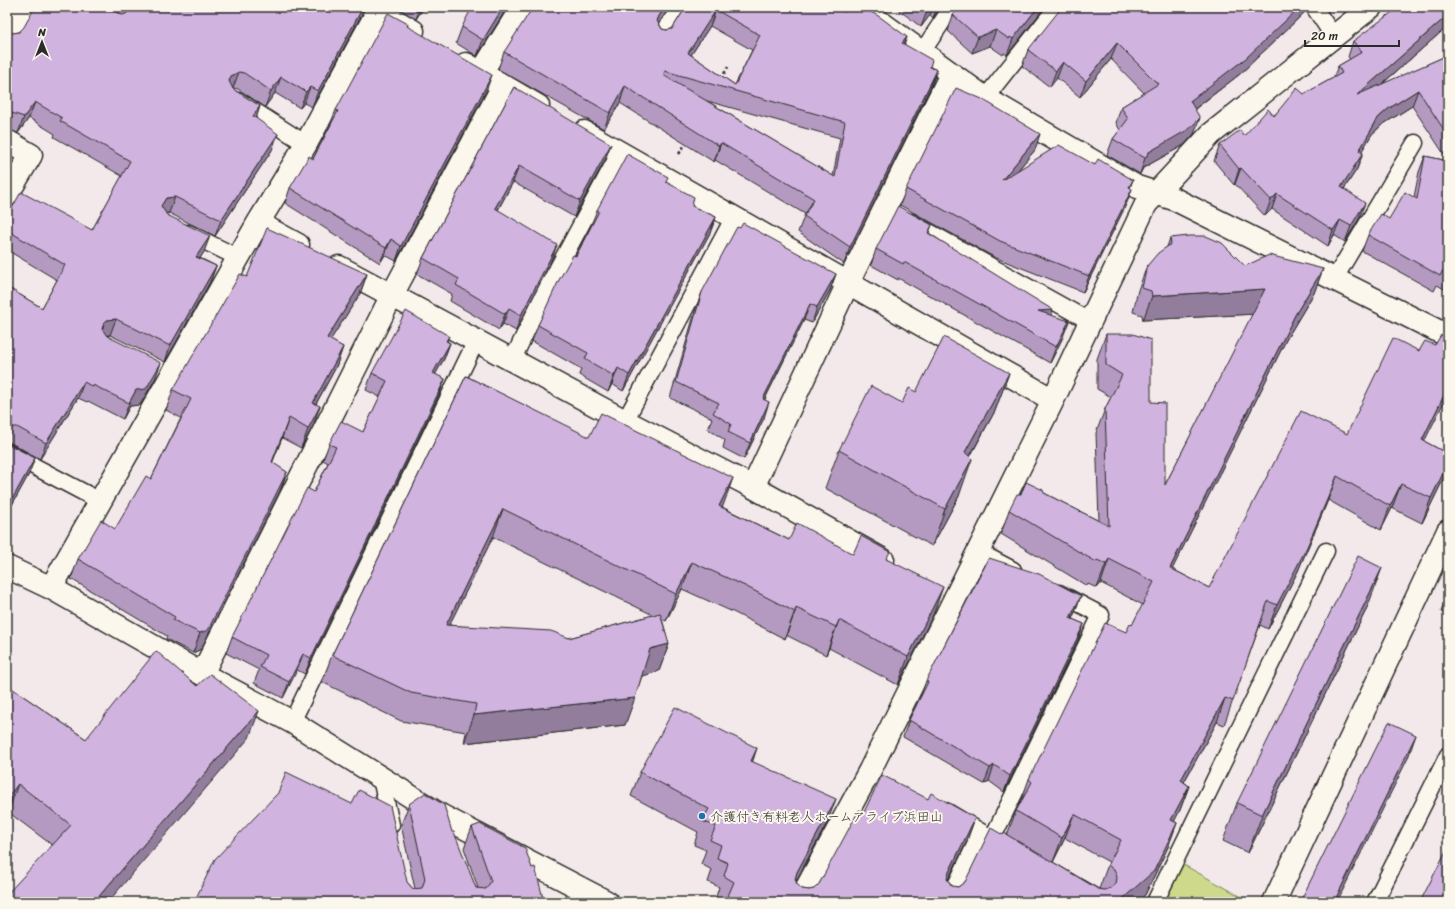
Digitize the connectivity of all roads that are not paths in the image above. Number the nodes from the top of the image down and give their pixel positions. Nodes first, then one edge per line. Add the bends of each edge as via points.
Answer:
1 (24, 7) edge
2 (522, 7) edge
3 (680, 7) edge
4 (863, 7) edge
5 (952, 7) edge
6 (1057, 7) edge
7 (1314, 7) edge
8 (1371, 7) edge
9 (376, 8) edge
10 (661, 37) edge
11 (1334, 37) junction
12 (7, 38) edge
13 (429, 42) edge
14 (922, 52) junction
15 (449, 54) edge
16 (481, 73) junction
17 (951, 74) junction
18 (503, 86) junction
19 (233, 97) edge
20 (985, 98) junction
21 (7, 141) edge
22 (1415, 142) dead end
23 (306, 144) junction
24 (620, 152) junction
25 (1154, 193) junction
26 (7, 195) edge
27 (886, 208) junction
28 (734, 218) junction
29 (258, 223) junction
30 (172, 225) edge
31 (238, 258) junction
32 (1334, 278) junction
33 (848, 283) junction
34 (392, 295) junction
35 (1091, 322) junction
36 (1448, 336) edge
37 (476, 341) junction
38 (512, 361) junction
39 (1053, 400) junction
40 (625, 421) junction
41 (7, 452) edge
42 (753, 487) junction
43 (100, 501) junction
44 (1448, 531) edge
45 (978, 551) junction
46 (1326, 551) dead end
47 (7, 567) edge
48 (898, 569) edge
49 (1026, 576) edge
50 (1046, 587) edge
51 (51, 588) junction
52 (202, 674) junction
53 (292, 722) junction
54 (1448, 755) edge
55 (381, 778) junction
56 (925, 803) edge
57 (442, 816) junction
58 (450, 837) edge
59 (985, 838) junction
60 (395, 840) edge
61 (1030, 864) edge
62 (607, 902) edge
63 (799, 902) edge
64 (948, 902) edge
65 (1155, 902) edge
66 (1274, 902) edge
67 (1375, 902) edge

1 - 12 street
2 - 16 street
3 - 10 lane
4 - 14 street
5 - 14 lane
6 - 20 lane
7 - 11 lane
8 - 11 street
9 - 13 street
9 - 23 street
11 - 25 street via 1211,134
14 - 17 street
15 - 16 street
16 - 18 street
17 - 20 street
17 - 27 street
18 - 24 street
18 - 34 street
19 - 23 lane
20 - 25 street via 1137,187
21 - 26 street via 31,155
22 - 32 lane
23 - 29 street
24 - 28 street
24 - 38 lane via 545,292
25 - 32 street via 1174,199
25 - 35 street via 1146,204
27 - 33 street
27 - 35 lane
28 - 33 street
28 - 40 lane
29 - 31 street
29 - 34 street
30 - 31 lane
31 - 43 street via 165,373
32 - 36 street
33 - 39 street
33 - 42 street
34 - 37 street
34 - 52 street
35 - 39 street
37 - 38 street
37 - 53 lane
38 - 40 street
39 - 45 street
40 - 42 street
41 - 43 lane
42 - 48 street
43 - 51 street
44 - 66 street
45 - 49 lane
45 - 63 street via 947,596 877,774
46 - 65 lane
47 - 51 street
50 - 59 lane via 1101,615
51 - 52 street
52 - 53 street
53 - 55 street
54 - 67 lane
55 - 57 street
55 - 60 lane
56 - 59 street
57 - 58 lane
57 - 62 street
59 - 61 street
59 - 64 lane

